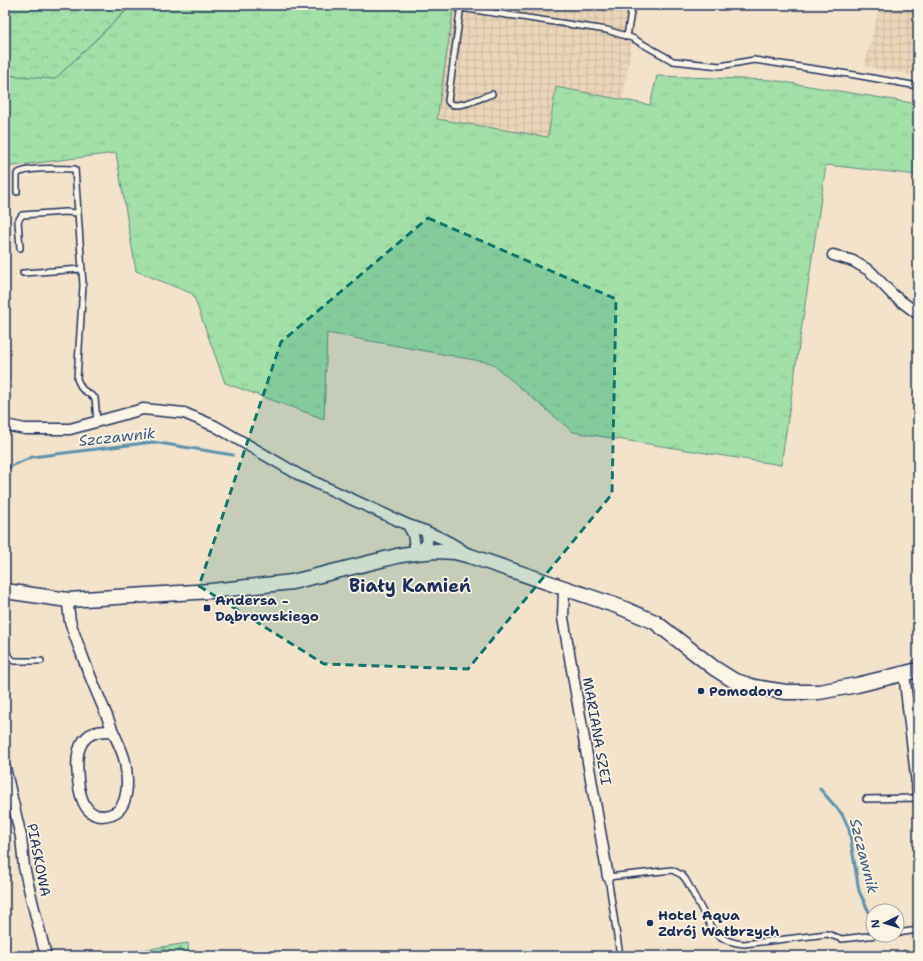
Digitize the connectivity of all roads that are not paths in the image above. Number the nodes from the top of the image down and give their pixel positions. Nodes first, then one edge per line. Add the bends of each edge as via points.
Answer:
1 (632, 5) edge
2 (461, 7) edge
3 (627, 37) junction
4 (918, 86) edge
5 (492, 94) dead end
6 (17, 192) dead end
7 (78, 213) junction
8 (20, 248) dead end
9 (833, 255) dead end
10 (82, 269) junction
11 (23, 273) dead end
12 (918, 314) edge
13 (97, 421) junction
14 (5, 425) edge
15 (408, 525) junction
16 (426, 531) junction
17 (416, 553) junction
18 (470, 556) junction
19 (564, 589) junction
20 (5, 591) edge
21 (68, 600) junction
22 (5, 644) edge
23 (41, 661) dead end
24 (918, 670) edge
25 (904, 673) junction
26 (112, 731) junction
27 (5, 768) edge
28 (918, 793) edge
29 (866, 798) dead end
30 (918, 798) edge
31 (608, 877) junction
32 (918, 930) edge
33 (905, 931) edge
34 (865, 936) edge
35 (46, 956) edge
36 (620, 956) edge

1 - 3 lane
2 - 3 lane via 607,30
2 - 5 lane via 448,103 459,106
3 - 4 lane via 673,61 720,66 754,60
6 - 7 lane via 17,174 20,172 36,169 75,169
7 - 8 lane via 22,215 18,221
7 - 10 lane
9 - 12 street via 870,271 893,295
10 - 11 lane
10 - 13 lane via 77,379 82,389 95,398
13 - 14 street via 70,428 25,429
13 - 15 street via 143,409 184,413 215,426 301,476
15 - 16 street
15 - 17 street via 413,534
16 - 17 street via 428,541
16 - 18 street via 455,544
17 - 18 street via 436,550
17 - 21 street via 292,582
18 - 19 street
19 - 25 street via 620,607 655,622 714,668 733,680 754,687 786,692 819,692
19 - 31 street, MARIANA SZEI via 563,618
20 - 21 street
21 - 26 street via 70,621 76,639
22 - 23 lane via 8,656 14,660
24 - 25 street
25 - 28 street
26 - 26 street via 93,733 83,740 79,750 77,763 81,797 90,811 96,815 106,816 121,808 126,791 125,762
27 - 35 street, PIASKOWA via 21,837 24,867
29 - 30 lane
31 - 34 lane via 672,870 678,872 686,880 712,929 723,939 733,943 744,944 826,934 842,939
31 - 36 lane
32 - 33 lane

